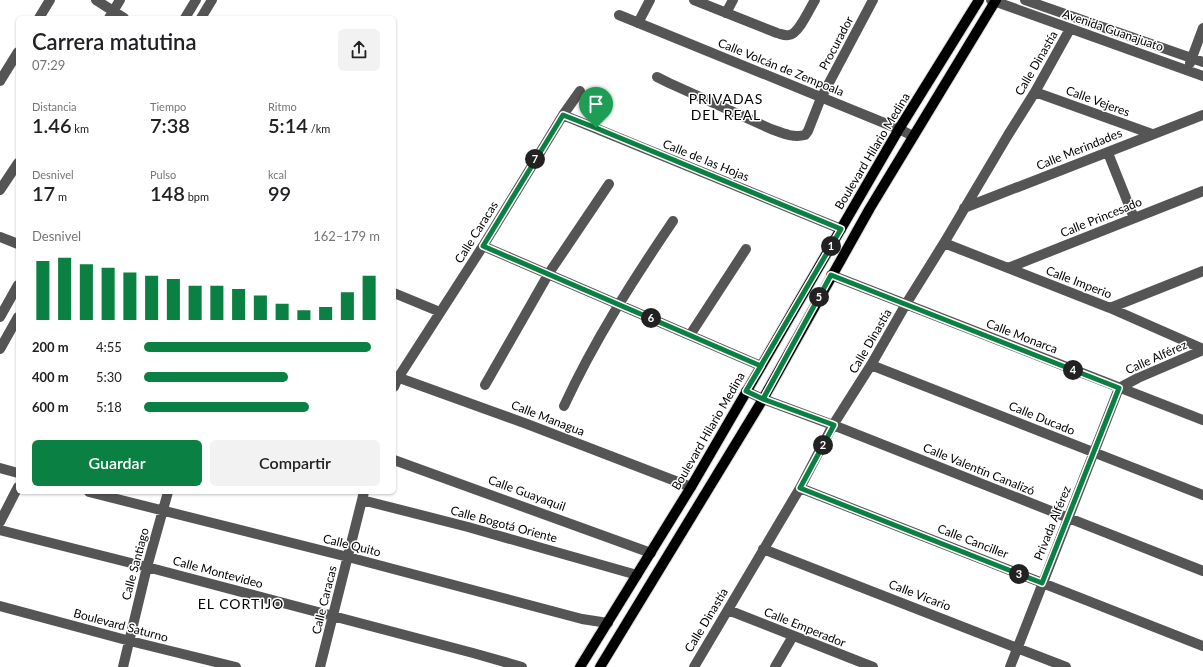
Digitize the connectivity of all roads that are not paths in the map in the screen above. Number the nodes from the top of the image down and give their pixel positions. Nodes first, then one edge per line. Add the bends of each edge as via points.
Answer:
1 (50, 0) edge
2 (96, 0) edge
3 (120, 0) edge
4 (196, 0) edge
5 (212, 0) edge
6 (650, 0) edge
7 (694, 0) edge
8 (733, 0) edge
9 (815, 0) edge
10 (873, 0) edge
11 (979, 0) edge
12 (994, 0) edge
13 (1025, 0) edge
14 (726, 13) junction
15 (111, 15) edge
16 (40, 16) edge
17 (186, 16) edge
18 (202, 16) edge
19 (619, 16) dead end
20 (638, 24) junction
21 (1070, 28) junction
22 (1203, 28) edge
23 (952, 43) junction
24 (965, 50) junction
25 (16, 55) edge
26 (1192, 58) junction
27 (1203, 62) edge
28 (1188, 70) junction
29 (657, 76) dead end
30 (1203, 76) edge
31 (0, 81) edge
32 (580, 90) dead end
33 (1035, 92) junction
34 (821, 98) junction
35 (563, 115) junction
36 (1203, 115) edge
37 (900, 129) junction
38 (1152, 134) junction
39 (913, 136) junction
40 (1108, 152) junction
41 (16, 166) edge
42 (609, 184) dead end
43 (0, 190) edge
44 (1203, 191) edge
45 (964, 208) junction
46 (1134, 218) junction
47 (673, 221) dead end
48 (841, 229) junction
49 (0, 237) edge
50 (16, 243) edge
51 (944, 243) junction
52 (483, 246) junction
53 (746, 249) dead end
54 (1008, 268) junction
55 (1203, 271) edge
56 (548, 273) junction
57 (831, 275) junction
58 (16, 289) edge
59 (396, 294) edge
60 (619, 304) junction
61 (906, 304) junction
62 (1110, 308) junction
63 (440, 312) junction
64 (0, 317) edge
65 (16, 324) edge
66 (690, 335) junction
67 (0, 349) edge
68 (1203, 350) edge
69 (871, 365) junction
70 (761, 366) junction
71 (396, 378) edge
72 (396, 380) edge
73 (485, 385) dead end
74 (1119, 388) junction
75 (746, 391) junction
76 (763, 399) junction
77 (564, 406) dead end
78 (1203, 420) edge
79 (834, 425) junction
80 (1093, 453) junction
81 (396, 461) edge
82 (0, 468) edge
83 (16, 472) edge
84 (691, 487) junction
85 (800, 488) junction
86 (16, 491) edge
87 (97, 494) edge
88 (167, 494) edge
89 (1203, 495) edge
90 (363, 496) edge
91 (163, 511) junction
92 (1068, 518) junction
93 (0, 522) edge
94 (0, 530) edge
95 (764, 549) junction
96 (651, 553) junction
97 (348, 557) junction
98 (147, 566) junction
99 (1203, 571) edge
100 (637, 575) junction
101 (1042, 583) junction
102 (0, 606) edge
103 (728, 610) junction
104 (334, 616) junction
105 (608, 623) junction
106 (793, 636) junction
107 (130, 641) junction
108 (1203, 646) edge
109 (1018, 647) junction
110 (858, 664) edge
111 (123, 667) edge
112 (236, 667) edge
113 (320, 667) edge
114 (522, 667) edge
115 (580, 667) edge
116 (600, 667) edge
117 (694, 667) edge
118 (775, 667) edge
119 (873, 667) edge
120 (1010, 667) edge
121 (1066, 667) edge

1 - 16 street
2 - 15 street
3 - 15 street
4 - 17 street
5 - 18 street
6 - 20 street
7 - 14 street
8 - 14 street
9 - 14 street via 798,30 789,36
10 - 34 street, Procurador
11 - 23 main road, Boulevard Hilario Medina
12 - 21 street, Avenida Guanajuato
12 - 24 main road
13 - 26 street, Avenida Guanajuato
19 - 20 street, Calle Volcán de Zempoala
20 - 34 street, Calle Volcán de Zempoala
21 - 28 street, Avenida Guanajuato
21 - 33 street, Calle Dinastía
22 - 26 street
23 - 24 main road
23 - 37 main road, Boulevard Hilario Medina
24 - 39 main road
25 - 31 street
26 - 27 street, Avenida Guanajuato
26 - 28 street
28 - 30 street, Avenida Guanajuato
29 - 34 street, Procurador via 771,129 796,136 805,135 808,131
32 - 35 street, Calle Caracas
33 - 38 street, Calle Vejeres
33 - 45 street, Calle Dinastía
34 - 37 street, Calle Volcán de Zempoala
35 - 48 street, Calle de las Hojas
35 - 52 street, Calle Caracas
36 - 38 street, Calle Merindades
37 - 39 street, Calle Volcán de Zempoala
37 - 48 main road, Boulevard Hilario Medina
38 - 40 street, Calle Merindades
39 - 57 main road
40 - 45 street, Calle Merindades
40 - 46 street
41 - 43 street
42 - 56 street
44 - 46 street, Calle Princesado
45 - 51 street, Calle Dinastía
46 - 54 street, Calle Princesado
47 - 60 street
48 - 70 main road, Boulevard Hilario Medina
49 - 50 street
51 - 54 street, Calle Imperio
51 - 61 street, Calle Dinastía
52 - 56 street
52 - 63 street, Calle Caracas
53 - 66 street
54 - 62 street, Calle Imperio
55 - 62 street
56 - 60 street
56 - 73 street
57 - 61 street, Calle Monarca
57 - 76 main road
58 - 64 street
59 - 63 street
60 - 66 street
60 - 77 street
61 - 69 street, Calle Dinastía
61 - 74 street, Calle Monarca
62 - 68 street, Calle Imperio
63 - 71 street, Calle Caracas
65 - 67 street
66 - 70 street
68 - 74 street, Calle Alférez
69 - 79 street, Calle Dinastía
69 - 80 street, Calle Ducado
70 - 75 main road, Boulevard Hilario Medina
72 - 84 street, Calle Managua via 535,427
74 - 78 street, Calle Monarca
74 - 80 street, Privada Alférez
75 - 76 street, Calle Valentín Canalizó
75 - 84 main road, Boulevard Hilario Medina
76 - 79 street, Calle Valentín Canalizó
76 - 116 main road
79 - 85 street, Calle Dinastía
79 - 92 street, Calle Valentín Canalizó
80 - 89 street, Calle Ducado
80 - 92 street, Privada Alférez
81 - 96 street, Calle Guayaquil
82 - 83 street
84 - 96 main road, Boulevard Hilario Medina
85 - 95 street, Calle Dinastía
85 - 101 street, Calle Canciller
86 - 93 street
87 - 91 street, Calle Quito
88 - 91 street, Calle Santiago
90 - 97 street, Calle Caracas
90 - 100 street, Calle Bogotá Oriente
91 - 97 street, Calle Quito
91 - 98 street, Calle Santiago
92 - 99 street, Calle Valentín Canalizó
92 - 101 street, Privada Alférez
94 - 98 street, Calle Montevideo
95 - 103 street, Calle Dinastía
95 - 109 street, Calle Vicario
96 - 100 main road, Boulevard Hilario Medina
97 - 104 street, Calle Caracas
97 - 105 street, Calle Quito via 582,619
98 - 104 street, Calle Montevideo
98 - 107 street, Calle Santiago
100 - 105 main road, Boulevard Hilario Medina
101 - 108 street, Calle Canciller
101 - 109 street, Privada Alférez
102 - 107 street, Boulevard Saturno
103 - 106 street, Calle Emperador
103 - 117 street, Calle Dinastía
104 - 113 street, Calle Caracas
104 - 114 street, Calle Montevideo
105 - 115 main road, Boulevard Hilario Medina
106 - 110 street, Calle Emperador
106 - 118 street
107 - 111 street, Calle Santiago
107 - 112 street, Boulevard Saturno
109 - 120 street, Privada Alférez
109 - 121 street, Calle Vicario
110 - 119 street, Calle Emperador

